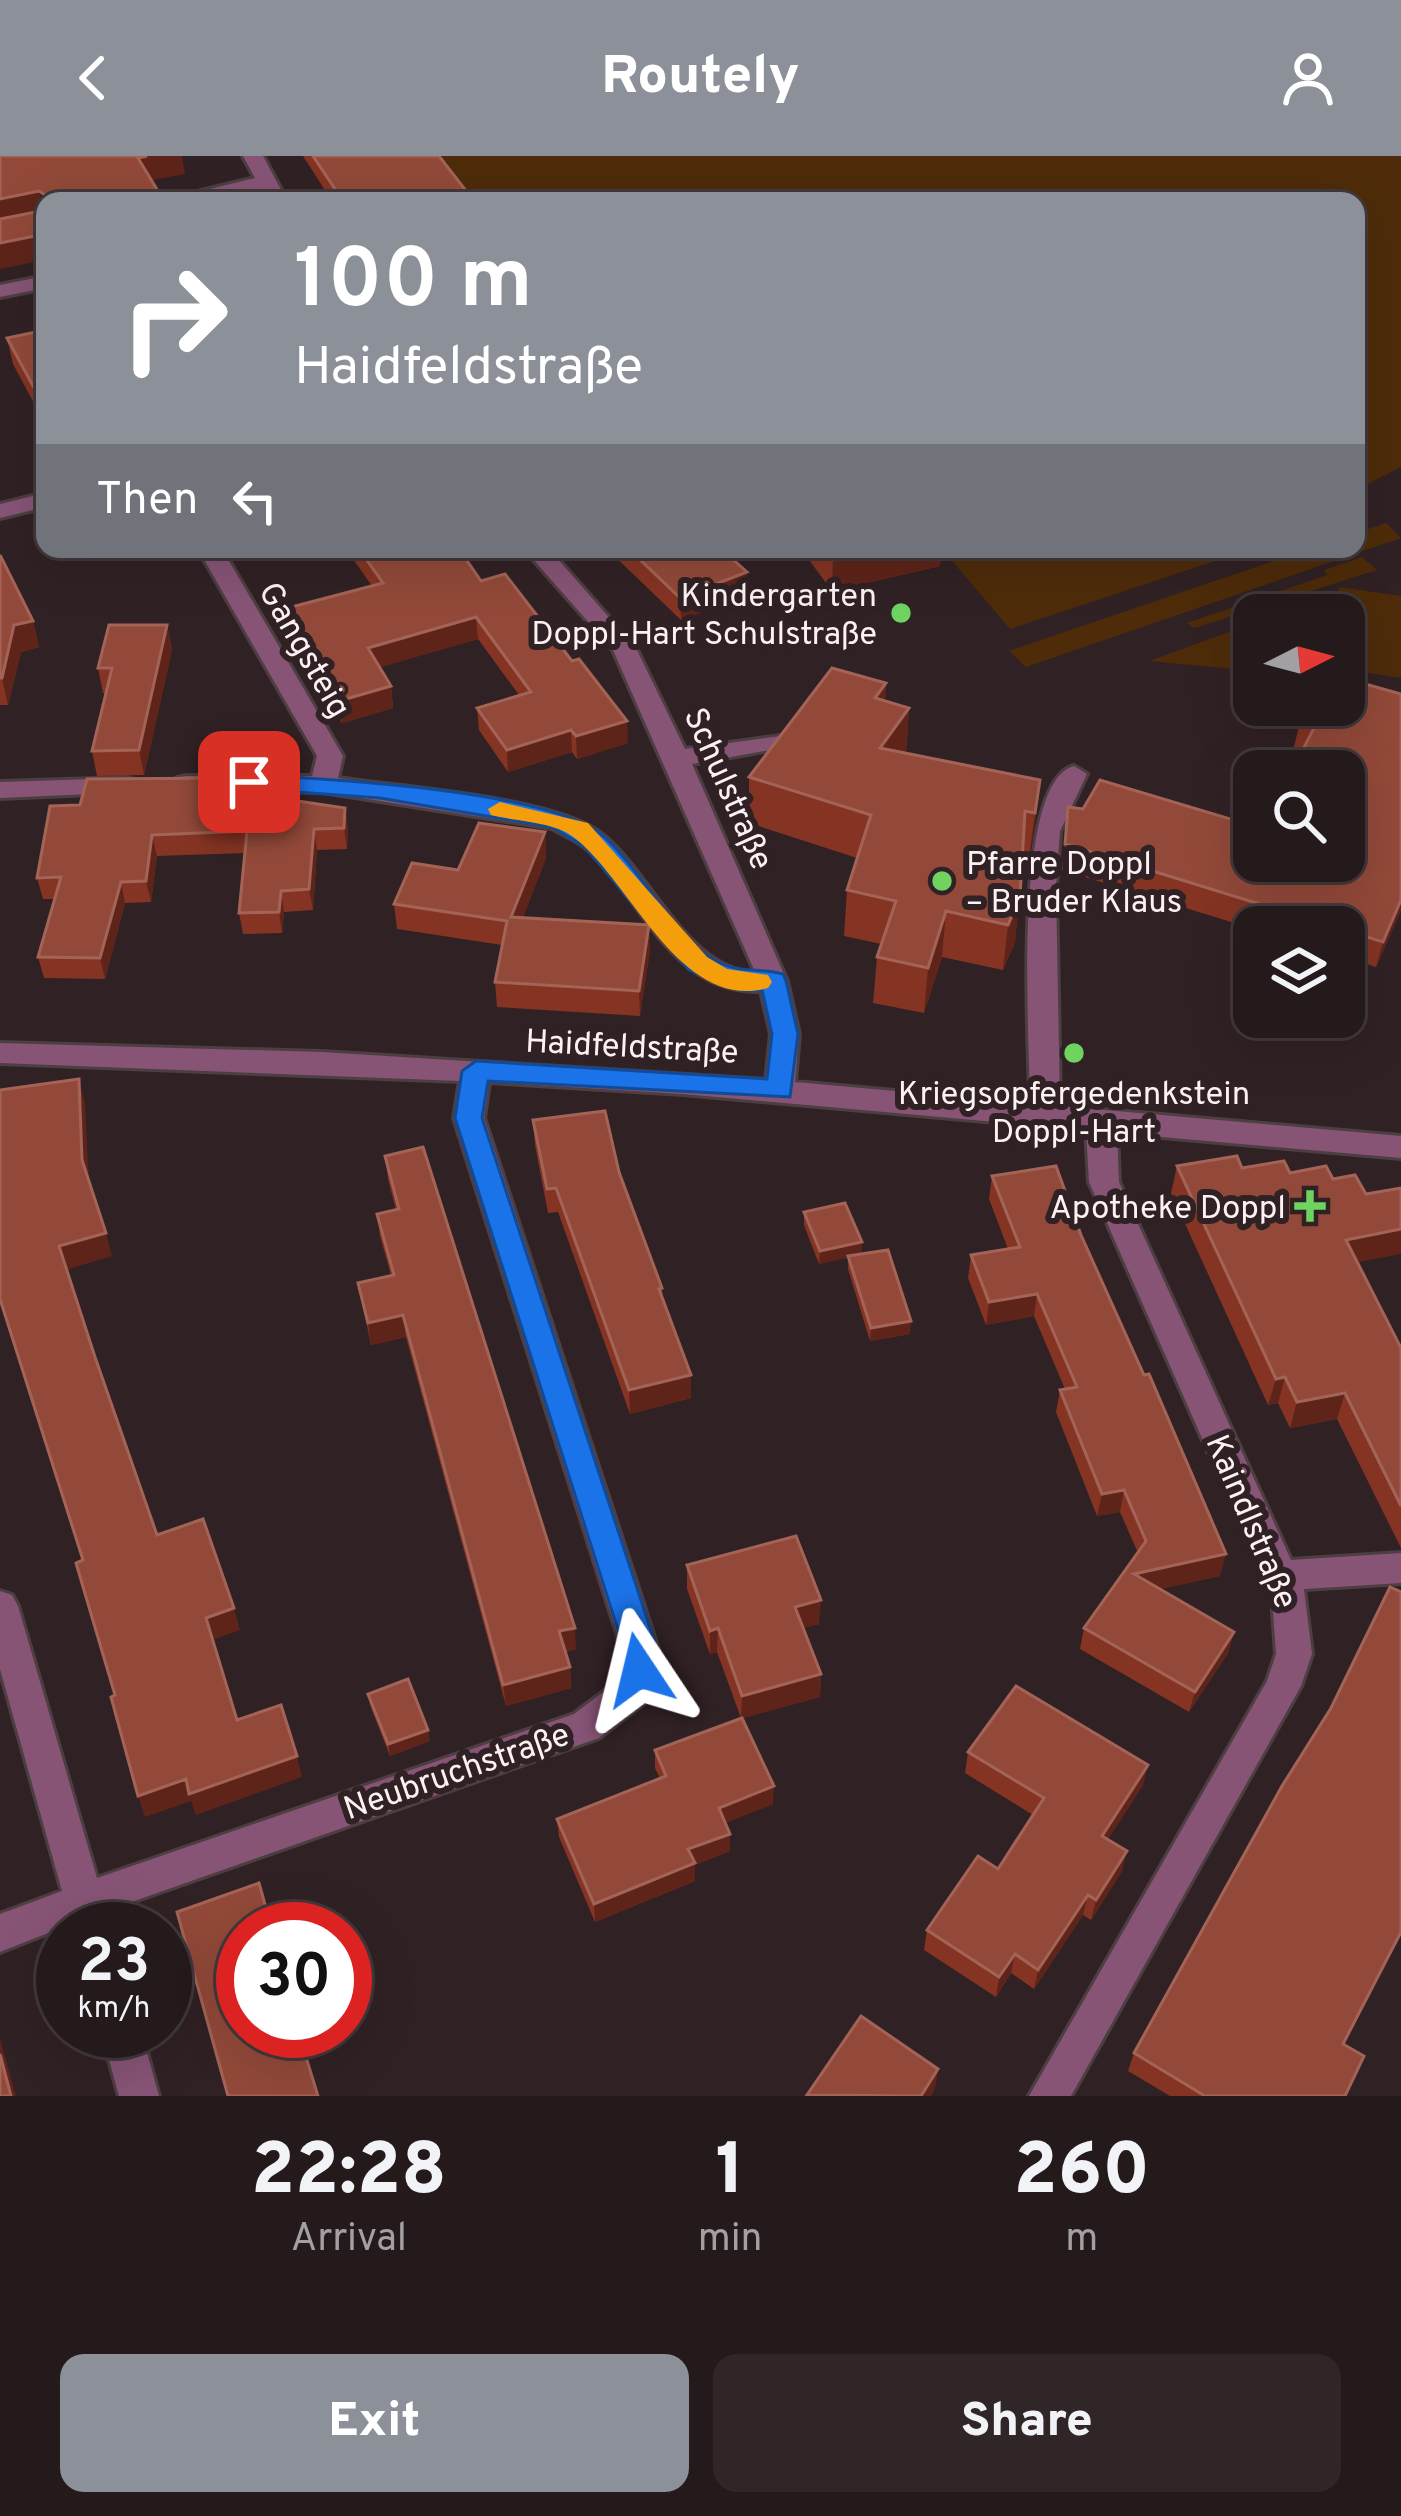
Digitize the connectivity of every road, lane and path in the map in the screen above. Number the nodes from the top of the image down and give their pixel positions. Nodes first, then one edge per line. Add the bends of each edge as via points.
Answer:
1 (253, 156) edge
2 (272, 191) edge
3 (36, 284) edge
4 (0, 291) edge
5 (36, 502) edge
6 (0, 511) edge
7 (215, 558) edge
8 (544, 558) edge
9 (772, 742) edge
10 (677, 759) junction
11 (1074, 774) dead end
12 (323, 784) junction
13 (0, 790) edge
14 (773, 981) junction
15 (0, 1053) edge
16 (476, 1071) junction
17 (780, 1090) junction
18 (1046, 1116) junction
19 (1101, 1121) junction
20 (1401, 1147) edge
21 (1401, 1568) edge
22 (1280, 1576) junction
23 (0, 1606) edge
24 (84, 1902) edge
25 (122, 1902) edge
26 (36, 1926) edge
27 (0, 1933) edge
28 (129, 2058) edge
29 (140, 2096) edge
30 (1049, 2096) edge

1 - 2 street
3 - 4 street
5 - 6 street
7 - 12 street, Gangsteig via 330,756
8 - 10 street, Schulstraße via 624,648
9 - 10 street
10 - 14 street, Schulstraße
11 - 18 street via 1047,831 1042,887
12 - 13 street
12 - 14 street via 579,828 698,964 743,982
14 - 17 street, Schulstraße via 785,1034
15 - 16 street, Haidfeldstraße
16 - 17 street, Haidfeldstraße
16 - 25 street, Neubruchstraße via 469,1118 641,1652 632,1692 586,1726
17 - 18 street, Haidfeldstraße
18 - 19 street, Haidfeldstraße
19 - 20 street, Haidfeldstraße
19 - 22 street, Kaindlstraße via 1104,1182
21 - 22 street
22 - 30 street, Kaindlstraße via 1295,1621 1283,1686
23 - 24 street
26 - 27 street, Neubruchstraße
28 - 29 street

